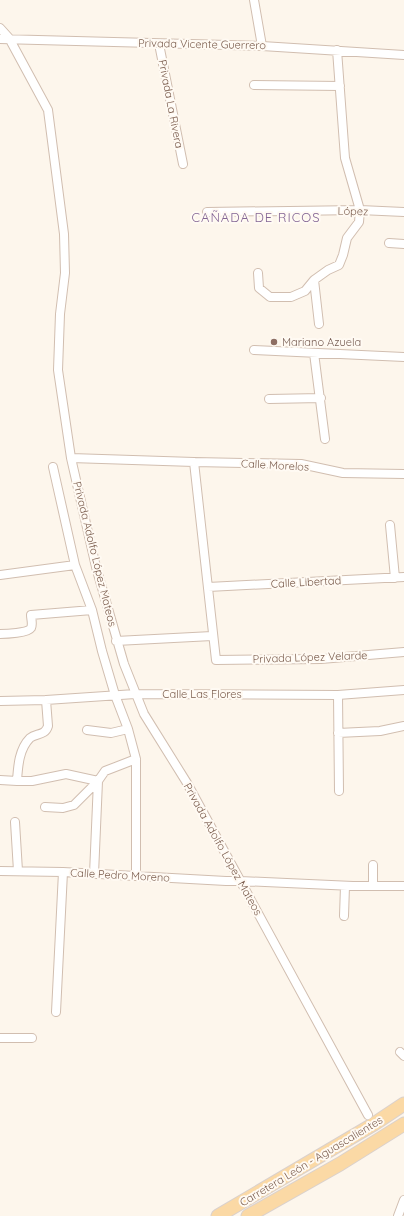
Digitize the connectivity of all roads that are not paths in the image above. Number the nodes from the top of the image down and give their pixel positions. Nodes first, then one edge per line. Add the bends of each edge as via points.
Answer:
1 (254, 0) edge
2 (0, 28) edge
3 (9, 38) junction
4 (0, 39) edge
5 (159, 44) junction
6 (262, 46) junction
7 (337, 50) junction
8 (404, 55) edge
9 (254, 85) dead end
10 (340, 86) junction
11 (183, 164) dead end
12 (360, 210) junction
13 (207, 212) dead end
14 (404, 212) edge
15 (389, 243) dead end
16 (404, 244) edge
17 (258, 273) dead end
18 (314, 280) junction
19 (319, 324) dead end
20 (254, 350) dead end
21 (314, 353) junction
22 (404, 357) edge
23 (321, 398) junction
24 (269, 399) dead end
25 (325, 439) dead end
26 (71, 458) junction
27 (194, 462) junction
28 (53, 467) dead end
29 (404, 474) edge
30 (390, 525) dead end
31 (75, 566) junction
32 (0, 575) edge
33 (404, 577) edge
34 (395, 578) junction
35 (208, 587) junction
36 (92, 610) junction
37 (0, 634) edge
38 (212, 636) junction
39 (116, 641) junction
40 (404, 652) edge
41 (404, 690) edge
42 (133, 694) junction
43 (116, 695) junction
44 (338, 695) junction
45 (0, 697) edge
46 (46, 700) junction
47 (0, 701) edge
48 (404, 726) edge
49 (128, 729) junction
50 (87, 730) dead end
51 (338, 733) junction
52 (136, 759) junction
53 (0, 780) edge
54 (17, 781) junction
55 (98, 781) junction
56 (339, 790) dead end
57 (45, 807) dead end
58 (15, 822) dead end
59 (373, 865) dead end
60 (0, 871) edge
61 (18, 871) junction
62 (63, 872) junction
63 (94, 874) junction
64 (136, 876) junction
65 (240, 881) junction
66 (345, 886) junction
67 (373, 886) junction
68 (404, 886) edge
69 (344, 916) dead end
70 (56, 1012) dead end
71 (0, 1038) edge
72 (32, 1038) dead end
73 (404, 1104) edge
74 (368, 1114) dead end
75 (404, 1124) edge
76 (404, 1200) edge
77 (218, 1216) edge
78 (248, 1216) edge
79 (398, 1216) edge

1 - 6 street
2 - 3 street, Privada Adolfo López Mateos
3 - 4 street, Privada Vicente Guerrero
3 - 5 street, Privada Vicente Guerrero
3 - 26 street, Privada Adolfo López Mateos via 48,110 64,234 65,273 60,314 58,370
5 - 6 street, Privada Vicente Guerrero
5 - 11 street, Privada La Rivera
6 - 7 street, Privada Vicente Guerrero
7 - 8 street, Privada Vicente Guerrero
7 - 10 street
9 - 10 street
10 - 12 street via 345,158
12 - 13 street, López
12 - 14 street, López
12 - 18 street via 358,222 347,238 339,265
15 - 16 street
17 - 18 street via 259,288 270,297 292,297 305,291
18 - 19 street
20 - 21 street
21 - 22 street
21 - 23 street
23 - 24 street
23 - 25 street
26 - 27 street, Calle Morelos
26 - 39 street, Privada Adolfo López Mateos
27 - 29 street, Calle Morelos via 301,464 343,473
27 - 35 street
28 - 31 street
30 - 34 street
31 - 32 street
31 - 36 street
33 - 34 street, Calle Libertad
34 - 35 street, Calle Libertad
35 - 38 street
36 - 37 street via 31,615 32,625 27,631
36 - 43 street
38 - 39 street
38 - 40 street, Privada López Velarde via 216,660 321,659
39 - 42 street, Privada Adolfo López Mateos
41 - 44 street, Calle Las Flores
42 - 43 street, Calle Las Flores
42 - 44 street, Calle Las Flores
42 - 65 street, Privada Adolfo López Mateos via 187,783
43 - 46 street, Calle Las Flores
43 - 49 street
44 - 51 street
45 - 47 street
46 - 47 street, Calle Las Flores
46 - 54 street via 47,730 31,738 25,747 18,761
48 - 51 street
49 - 50 street via 111,733
49 - 52 street
51 - 56 street
52 - 55 street via 105,771
52 - 64 street
53 - 54 street
54 - 55 street via 32,781 66,774
55 - 57 street via 74,805 63,808
55 - 63 street
58 - 61 street
59 - 67 street
60 - 61 street, Calle Pedro Moreno
61 - 62 street, Calle Pedro Moreno
62 - 63 street, Calle Pedro Moreno
62 - 70 street
63 - 64 street, Calle Pedro Moreno
64 - 65 street, Calle Pedro Moreno
65 - 66 street, Calle Pedro Moreno
65 - 74 street, Privada Adolfo López Mateos
66 - 67 street, Calle Pedro Moreno
66 - 69 street
67 - 68 street, Calle Pedro Moreno
71 - 72 street
73 - 77 main road, Carretera León - Aguascalientes
75 - 78 main road, Carretera León - Aguascalientes via 352,1157
76 - 79 street

